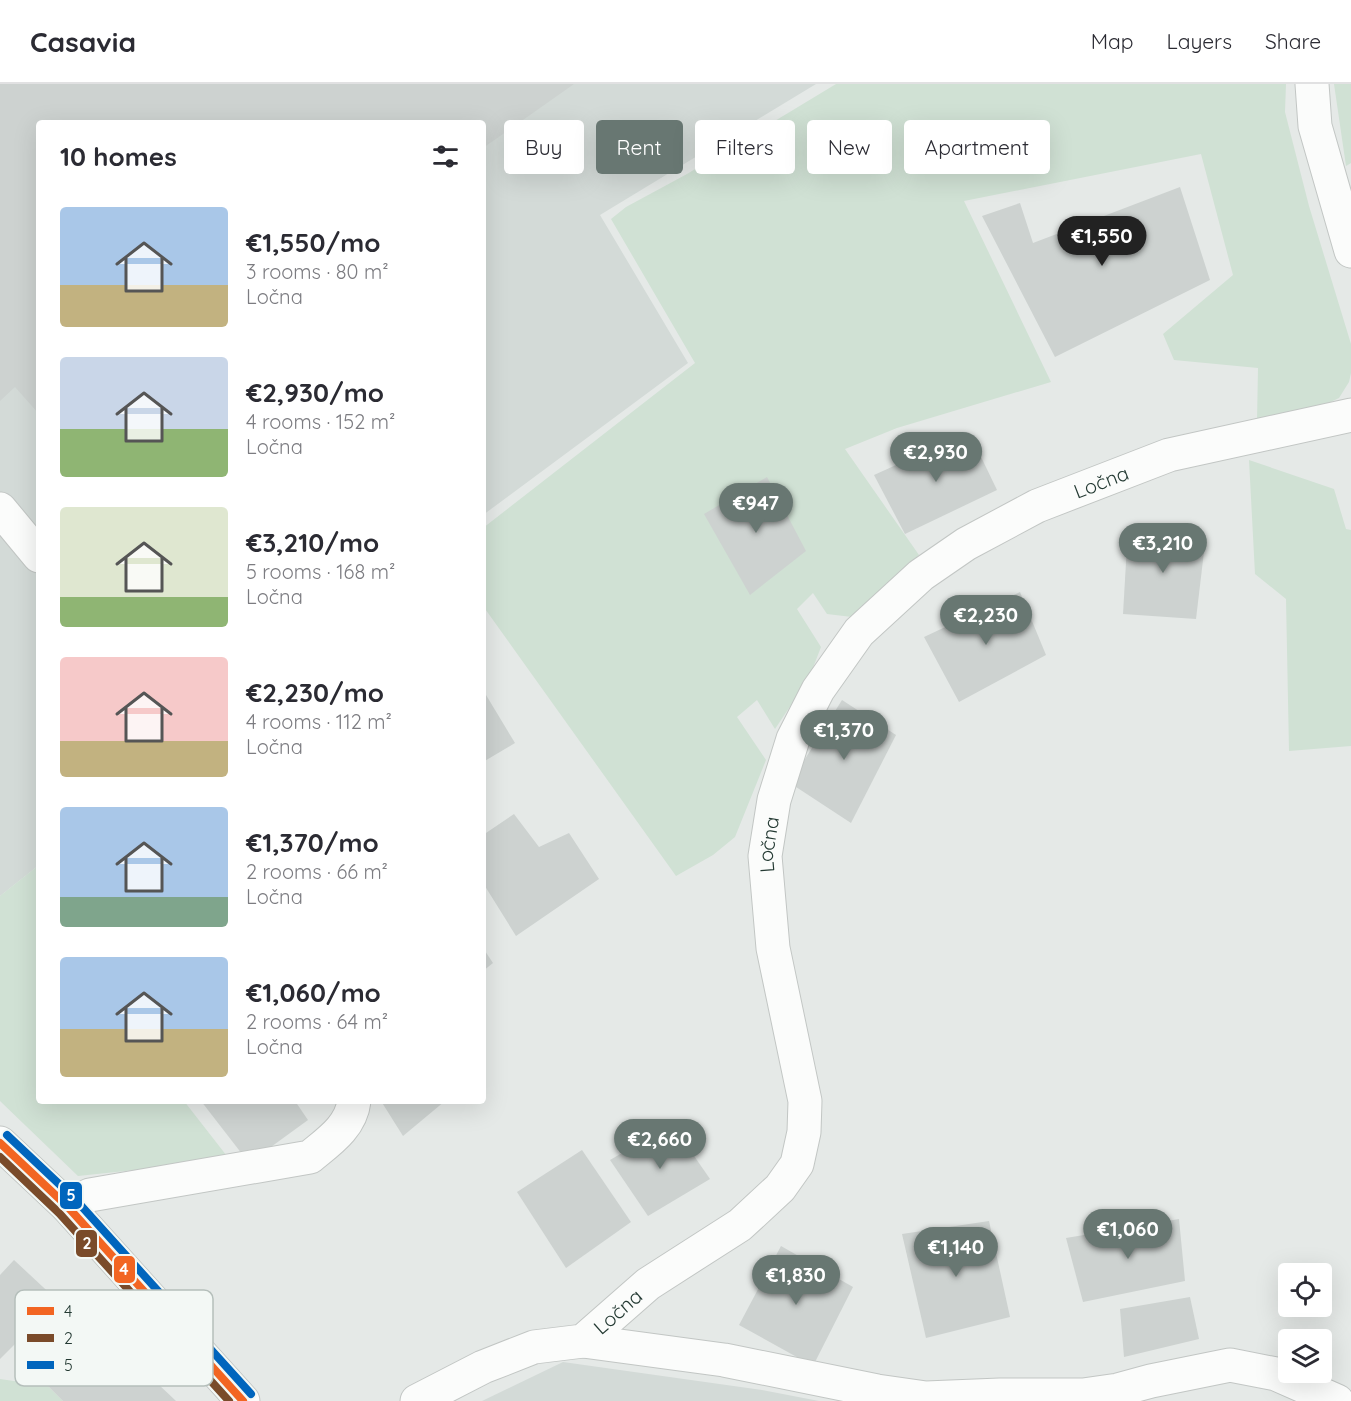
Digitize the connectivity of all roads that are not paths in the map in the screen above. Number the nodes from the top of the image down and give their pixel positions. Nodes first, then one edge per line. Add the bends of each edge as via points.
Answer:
1 (1312, 84) edge
2 (1351, 251) edge
3 (1351, 415) edge
4 (0, 508) edge
5 (36, 552) edge
6 (354, 1104) edge
7 (0, 1143) edge
8 (67, 1206) junction
9 (143, 1290) edge
10 (583, 1341) junction
11 (213, 1368) edge
12 (1121, 1396) edge
13 (243, 1401) edge
14 (417, 1401) edge
15 (1337, 1401) edge

1 - 2 street via 1315,126
3 - 10 street, Ločna via 1169,455 1037,506 966,544 921,575 860,632 818,690 793,739 774,800 765,856 773,948 805,1101 797,1164 780,1188 740,1225 648,1284
4 - 5 street
6 - 8 street via 352,1114 337,1134 310,1157 90,1195
7 - 8 street
8 - 9 street
10 - 12 street via 723,1360 926,1398
10 - 14 street, Ločna via 534,1347 483,1367
11 - 13 street
12 - 15 street via 1151,1381 1230,1365 1276,1374

